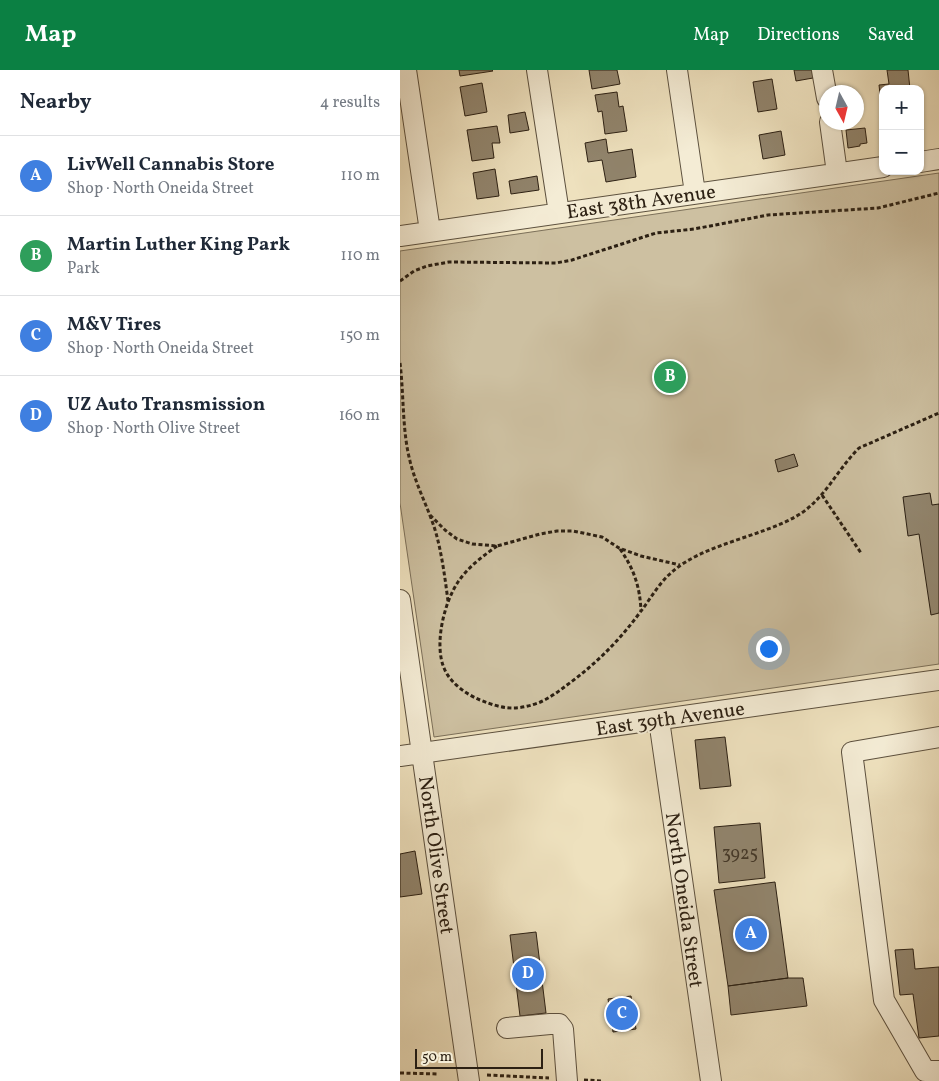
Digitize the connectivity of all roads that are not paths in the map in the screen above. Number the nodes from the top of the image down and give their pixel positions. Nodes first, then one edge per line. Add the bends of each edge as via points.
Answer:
1 (406, 70) edge
2 (537, 70) edge
3 (677, 70) edge
4 (822, 70) edge
5 (824, 85) edge
6 (831, 130) edge
7 (939, 159) edge
8 (924, 161) edge
9 (879, 168) edge
10 (837, 173) junction
11 (695, 193) junction
12 (559, 213) junction
13 (430, 231) junction
14 (400, 236) edge
15 (400, 600) edge
16 (939, 680) edge
17 (406, 694) edge
18 (659, 720) junction
19 (939, 738) edge
20 (422, 753) junction
21 (400, 756) edge
22 (507, 1028) dead end
23 (939, 1071) edge
24 (478, 1078) edge
25 (569, 1080) edge
26 (711, 1081) edge

1 - 13 street
2 - 12 street
3 - 11 street
4 - 5 street
6 - 10 street
7 - 8 street
9 - 10 street, East 38th Avenue
10 - 11 street, East 38th Avenue
11 - 12 street, East 38th Avenue
12 - 13 street, East 38th Avenue
13 - 14 street, East 38th Avenue
15 - 17 street, North Olive Street
16 - 18 street, East 39th Avenue
17 - 20 street, North Olive Street
18 - 20 street, East 39th Avenue
18 - 26 street, North Oneida Street
19 - 23 street via 852,752 884,1000 925,1071
20 - 21 street, East 39th Avenue
20 - 24 street, North Olive Street
22 - 25 street via 559,1024 563,1029

